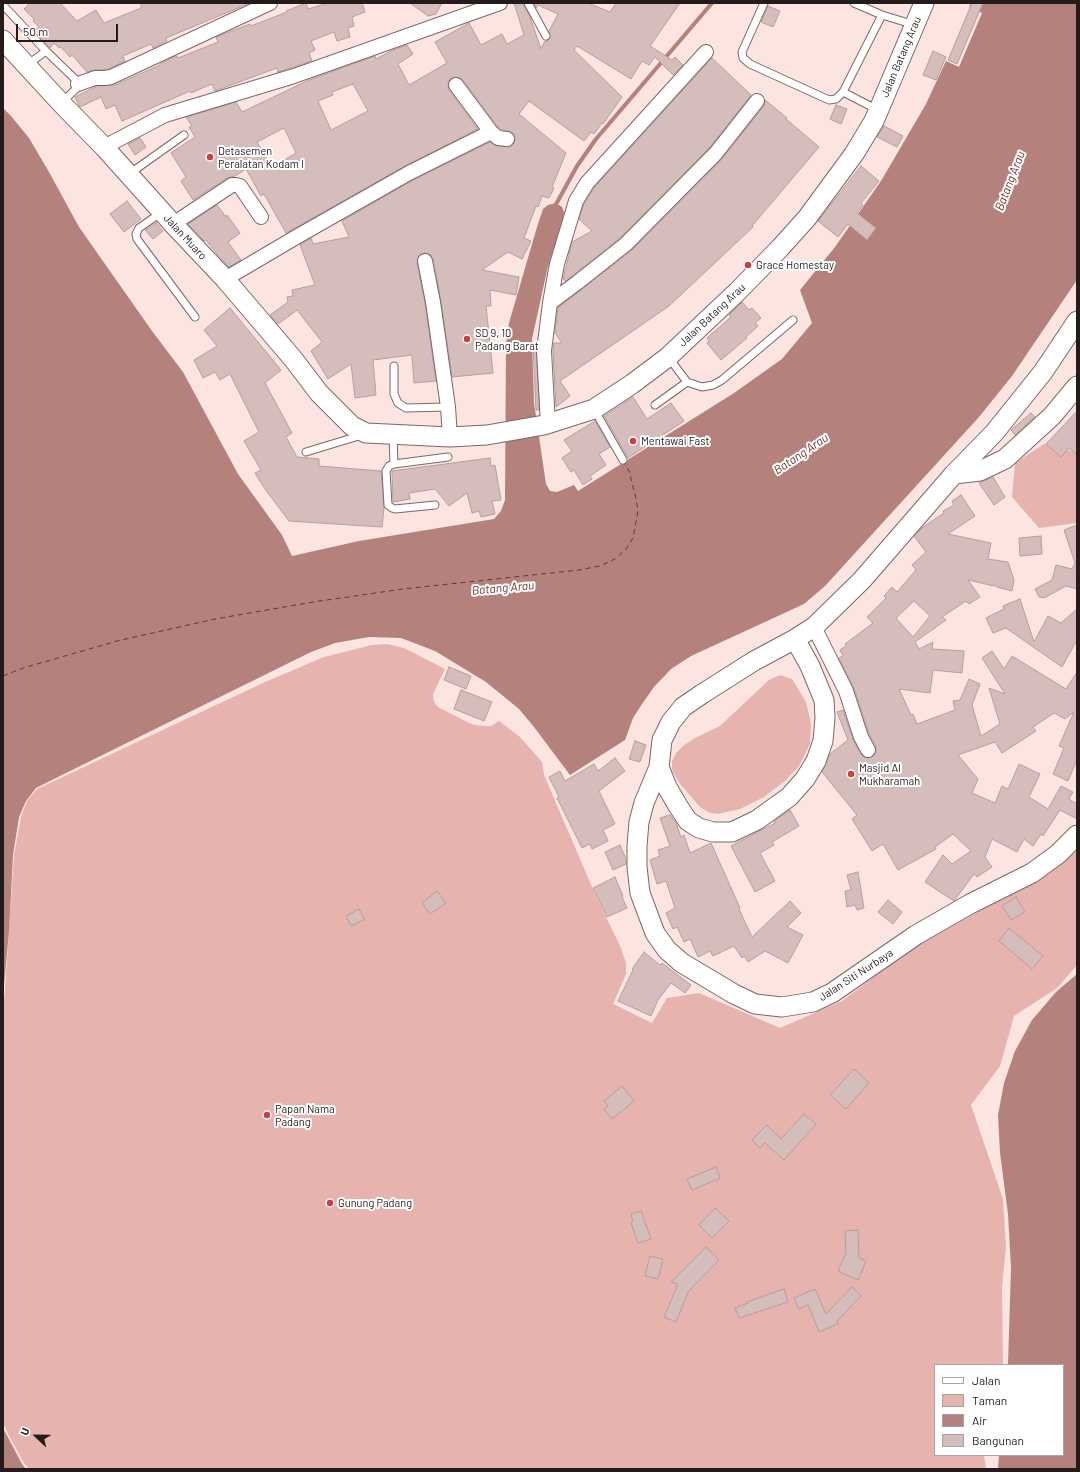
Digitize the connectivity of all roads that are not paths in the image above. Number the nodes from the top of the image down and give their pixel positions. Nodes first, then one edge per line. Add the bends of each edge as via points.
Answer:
1 (270, 3) edge
2 (500, 3) edge
3 (528, 3) edge
4 (764, 3) edge
5 (854, 3) edge
6 (924, 3) edge
7 (3, 5) edge
8 (882, 15) junction
9 (915, 25) junction
10 (546, 36) dead end
11 (3, 40) edge
12 (46, 50) junction
13 (706, 52) dead end
14 (26, 66) junction
15 (78, 84) junction
16 (456, 85) dead end
17 (843, 92) junction
18 (757, 101) dead end
19 (60, 103) junction
20 (878, 110) junction
21 (491, 132) junction
22 (184, 135) dead end
23 (507, 139) dead end
24 (104, 147) junction
25 (129, 174) junction
26 (260, 217) dead end
27 (167, 218) junction
28 (425, 261) dead end
29 (224, 279) junction
30 (550, 303) junction
31 (196, 318) dead end
32 (794, 320) dead end
33 (1077, 321) edge
34 (668, 356) junction
35 (394, 366) dead end
36 (687, 382) junction
37 (1077, 386) edge
38 (655, 405) dead end
39 (448, 407) junction
40 (594, 409) junction
41 (546, 425) junction
42 (366, 433) junction
43 (393, 435) junction
44 (450, 437) junction
45 (306, 452) dead end
46 (448, 457) dead end
47 (623, 460) dead end
48 (394, 464) junction
49 (954, 474) junction
50 (435, 505) dead end
51 (814, 627) junction
52 (795, 639) junction
53 (868, 750) dead end
54 (659, 767) junction
55 (1077, 835) edge

1 - 15 street via 111,77 98,77
2 - 24 street via 294,76 165,115
3 - 10 lane
4 - 17 lane via 742,52 743,58 750,64 828,100 836,99
5 - 8 lane
6 - 9 street, Jalan Batang Arau
7 - 12 lane
8 - 9 lane
8 - 17 lane
9 - 20 street, Jalan Batang Arau
11 - 14 street, Jalan Muaro
12 - 14 lane
12 - 15 lane
13 - 30 street via 580,192 557,264
14 - 19 street, Jalan Muaro
15 - 19 lane via 77,88
16 - 21 street
17 - 20 lane
18 - 30 street via 716,153 626,244
19 - 24 street, Jalan Muaro
20 - 34 street, Jalan Batang Arau via 854,154 807,218 737,292
21 - 23 street via 498,138
21 - 29 street via 409,173
22 - 25 lane
24 - 25 street, Jalan Muaro
25 - 27 street, Jalan Muaro
26 - 27 street via 240,186 232,185
27 - 29 street, Jalan Muaro
27 - 31 lane via 139,228 137,239
28 - 39 street
29 - 42 street, Jalan Muaro via 319,393 352,426
30 - 41 street via 544,351
32 - 36 lane via 713,385 702,386
33 - 49 street via 1043,372 994,433
34 - 36 lane
34 - 40 street, Jalan Batang Arau
35 - 39 lane via 394,394 398,403 406,408
36 - 38 lane
37 - 49 street via 1052,416 1005,459 980,471
39 - 44 street
40 - 41 street, Jalan Batang Arau
40 - 47 lane
41 - 44 street, Jalan Batang Arau via 487,435
42 - 43 street, Jalan Batang Arau
42 - 45 lane
43 - 44 street, Jalan Batang Arau
43 - 48 lane
46 - 48 lane
48 - 50 lane via 386,471 388,505 396,509
49 - 51 street via 862,580
51 - 52 street
51 - 53 street via 846,691 861,737
52 - 54 street via 684,707 671,722 662,740
52 - 54 street via 824,700 825,718 816,761 789,797 757,820 732,832 713,832 688,821 667,787
54 - 55 street, Jalan Siti Nurbaya via 644,803 637,846 640,894 655,933 667,950 682,963 755,1004 782,1007 813,1002 832,993 916,935 1032,873 1058,854

